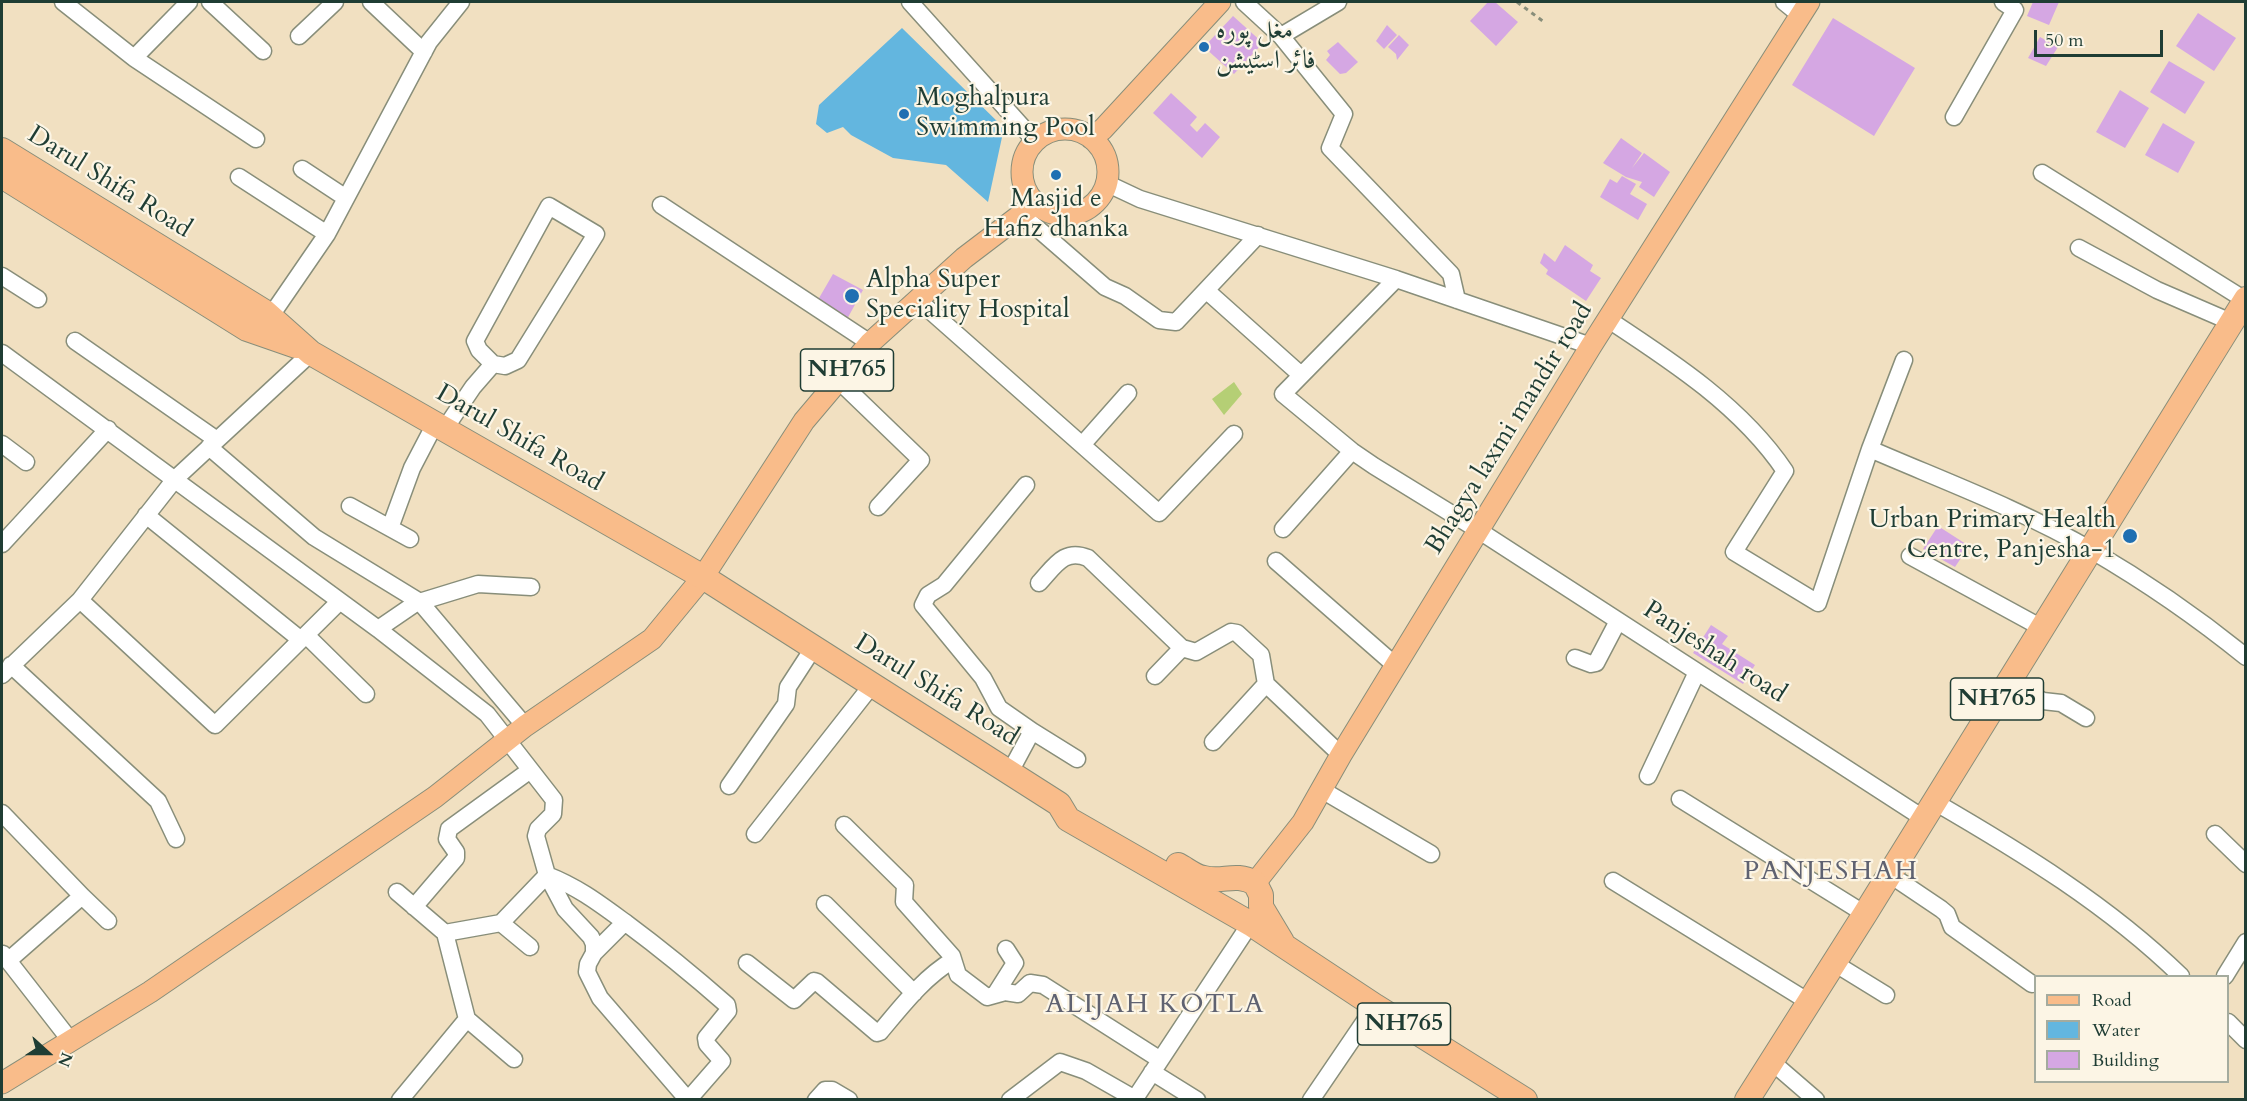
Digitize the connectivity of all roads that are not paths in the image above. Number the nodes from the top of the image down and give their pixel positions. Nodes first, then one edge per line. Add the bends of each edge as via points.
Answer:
1 (63, 2) edge
2 (189, 2) edge
3 (210, 2) edge
4 (335, 2) edge
5 (371, 2) edge
6 (461, 2) edge
7 (910, 2) edge
8 (1220, 2) edge
9 (1244, 2) edge
10 (1338, 2) edge
11 (1784, 2) edge
12 (2003, 2) edge
13 (1804, 8) edge
14 (299, 36) dead end
15 (1281, 36) junction
16 (263, 51) dead end
17 (424, 52) junction
18 (134, 58) junction
19 (1954, 117) dead end
20 (1091, 138) junction
21 (256, 139) dead end
22 (1035, 141) junction
23 (2, 150) edge
24 (302, 169) dead end
25 (2042, 173) dead end
26 (2, 176) edge
27 (239, 177) dead end
28 (1106, 183) junction
29 (346, 198) junction
30 (661, 205) dead end
31 (1028, 209) junction
32 (327, 234) junction
33 (1258, 235) junction
34 (2079, 248) dead end
35 (2, 276) edge
36 (1396, 279) junction
37 (208, 291) junction
38 (1207, 291) junction
39 (38, 299) dead end
40 (2245, 299) edge
41 (918, 300) junction
42 (1457, 300) junction
43 (270, 317) junction
44 (1609, 320) junction
45 (2231, 322) junction
46 (75, 341) dead end
47 (870, 343) junction
48 (1591, 346) junction
49 (307, 351) junction
50 (2, 353) edge
51 (1904, 360) dead end
52 (493, 364) junction
53 (1301, 375) junction
54 (839, 381) junction
55 (1128, 393) dead end
56 (441, 425) junction
57 (108, 429) junction
58 (1234, 434) dead end
59 (213, 443) junction
60 (2, 444) edge
61 (1082, 444) junction
62 (1870, 449) junction
63 (1352, 452) junction
64 (26, 462) dead end
65 (175, 479) junction
66 (1026, 485) dead end
67 (350, 506) dead end
68 (878, 507) dead end
69 (146, 515) junction
70 (390, 528) junction
71 (1283, 530) dead end
72 (1478, 530) junction
73 (410, 539) dead end
74 (2, 544) edge
75 (2091, 549) junction
76 (1910, 556) dead end
77 (1276, 561) dead end
78 (703, 577) junction
79 (1039, 583) dead end
80 (531, 587) dead end
81 (80, 600) junction
82 (340, 601) junction
83 (420, 602) junction
84 (1618, 621) junction
85 (2042, 628) junction
86 (378, 629) junction
87 (304, 637) junction
88 (814, 648) junction
89 (1182, 648) junction
90 (2245, 654) edge
91 (1575, 658) dead end
92 (1396, 666) junction
93 (6, 670) edge
94 (1697, 672) junction
95 (1155, 676) dead end
96 (1266, 684) junction
97 (2007, 684) junction
98 (872, 685) junction
99 (366, 694) dead end
100 (2086, 718) dead end
101 (525, 726) junction
102 (1032, 731) junction
103 (507, 740) junction
104 (1213, 742) dead end
105 (1341, 756) junction
106 (1077, 759) dead end
107 (529, 771) junction
108 (1010, 772) junction
109 (1648, 776) dead end
110 (729, 786) dead end
111 (1322, 790) junction
112 (1680, 799) dead end
113 (1059, 804) junction
114 (1928, 809) junction
115 (2, 813) edge
116 (844, 825) dead end
117 (755, 834) dead end
118 (2215, 834) dead end
119 (176, 838) dead end
120 (1431, 854) dead end
121 (2246, 864) edge
122 (1889, 874) junction
123 (547, 875) junction
124 (1613, 881) dead end
125 (1255, 883) junction
126 (398, 891) dead end
127 (82, 896) junction
128 (825, 904) dead end
129 (414, 906) junction
130 (1865, 914) junction
131 (1256, 915) junction
132 (108, 921) dead end
133 (625, 922) junction
134 (501, 923) junction
135 (445, 933) junction
136 (2246, 942) edge
137 (530, 947) dead end
138 (1006, 949) dead end
139 (594, 953) junction
140 (5, 956) edge
141 (953, 960) junction
142 (747, 963) dead end
143 (1834, 963) junction
144 (2180, 975) edge
145 (2226, 975) edge
146 (2032, 984) dead end
147 (914, 993) junction
148 (996, 993) junction
149 (1886, 995) dead end
150 (1809, 1002) junction
151 (1375, 1006) junction
152 (467, 1019) junction
153 (2229, 1023) edge
154 (70, 1040) junction
155 (2246, 1040) edge
156 (514, 1059) dead end
157 (1772, 1062) junction
158 (1156, 1065) junction
159 (2, 1083) edge
160 (1135, 1099) edge
161 (400, 1100) edge
162 (688, 1100) edge
163 (816, 1100) edge
164 (849, 1100) edge
165 (1010, 1100) edge
166 (1197, 1100) edge
167 (1311, 1100) edge
168 (1525, 1100) edge
169 (1747, 1100) edge
170 (1816, 1100) edge

1 - 18 street
2 - 18 street
3 - 16 street
4 - 14 street
5 - 17 street
6 - 17 street
7 - 22 street
8 - 20 main road
9 - 15 street
10 - 15 street
11 - 13 street
12 - 19 street via 2015,10
13 - 44 main road, Bhagya laxmi mandir road
15 - 42 street via 1344,114 1330,148 1451,274
17 - 29 street
18 - 21 street
20 - 22 main road via 1076,130 1059,130
20 - 28 main road via 1105,159
22 - 31 main road via 1023,161
23 - 37 highway, Darul Shifa Road
24 - 29 street
25 - 40 street
26 - 37 highway, Darul Shifa Road
27 - 32 street
28 - 31 main road via 1099,198 1086,210 1070,215
28 - 33 street via 1140,199
29 - 32 street
30 - 47 street
31 - 38 street via 1105,286 1159,320 1176,322
31 - 41 main road, NH765 via 964,258
32 - 43 street
33 - 36 street
33 - 38 street
34 - 45 street via 2157,290
35 - 39 street
36 - 42 street
36 - 53 street
37 - 43 highway, Darul Shifa Road
37 - 49 highway, Darul Shifa Road via 247,329
38 - 53 street
40 - 45 highway, NH765
41 - 47 main road, NH765
41 - 61 street
42 - 48 street
43 - 49 highway, Darul Shifa Road
44 - 48 main road, Bhagya laxmi mandir road
44 - 62 street via 1679,367 1773,454 1785,471 1734,552 1818,603
45 - 75 highway, NH765
46 - 59 street
47 - 54 main road, NH765
48 - 72 main road, Bhagya laxmi mandir road
49 - 56 highway, Darul Shifa Road
49 - 59 street
50 - 57 street
51 - 62 street
52 - 52 street via 505,366 518,360 596,234 549,206 476,341
52 - 56 street
53 - 63 street, Panjeshah road via 1283,394
54 - 68 street via 921,460
54 - 78 main road, NH765 via 804,421
55 - 61 street
56 - 70 street via 412,468
56 - 78 highway, Darul Shifa Road
57 - 65 street
57 - 74 street
58 - 61 street via 1159,513
59 - 65 street
59 - 83 street via 314,537
60 - 64 street
62 - 75 street
63 - 71 street
63 - 72 street, Panjeshah road
65 - 69 street
65 - 82 street
66 - 102 street via 923,605 983,678 999,708
67 - 70 street
69 - 81 street
69 - 87 street
70 - 73 street
72 - 84 street, Panjeshah road
72 - 92 main road, Bhagya laxmi mandir road
75 - 85 highway, NH765
75 - 90 street
76 - 85 street
77 - 92 street
78 - 88 highway, Darul Shifa Road
78 - 101 main road via 652,639
79 - 89 street via 1065,555 1088,558
80 - 83 street via 478,584
81 - 87 street via 215,725
81 - 93 street
82 - 86 street
82 - 87 street
83 - 86 street
83 - 101 street
84 - 91 street via 1596,663
84 - 94 street, Panjeshah road
85 - 97 highway, NH765
86 - 103 street via 487,714
87 - 99 street
88 - 98 highway, Darul Shifa Road
88 - 110 street via 788,687 786,704
89 - 95 street
89 - 96 street via 1196,652 1226,634 1237,633 1261,655
92 - 105 main road, Bhagya laxmi mandir road
93 - 119 street via 158,801
94 - 109 street
94 - 114 street, Panjeshah road
96 - 104 street
96 - 105 street
97 - 100 street
97 - 114 highway, NH765
98 - 108 highway, Darul Shifa Road
98 - 117 street
101 - 103 main road
102 - 106 street
102 - 108 street
103 - 107 street
103 - 154 main road via 435,797 150,992
105 - 111 main road, Bhagya laxmi mandir road
107 - 123 street via 554,800 553,814 536,836
107 - 129 street via 449,829 447,839 456,858
108 - 113 highway, Darul Shifa Road
111 - 120 street
111 - 125 main road, Bhagya laxmi mandir road via 1303,822
112 - 130 street
113 - 125 highway via 1077,807 1201,878 1240,876
113 - 131 highway, Darul Shifa Road via 1068,819
114 - 122 highway, NH765
114 - 144 street, Panjeshah road via 2035,860 2144,942
115 - 127 street
116 - 141 street via 905,885 904,902
118 - 121 street
122 - 130 highway, NH765
122 - 146 street via 1941,909 1952,927
123 - 133 street via 579,888
123 - 134 street
123 - 139 street via 565,909 591,937
124 - 150 street
125 - 131 highway, NH765 via 1261,895
126 - 129 street
127 - 132 street
127 - 140 street
128 - 147 street
129 - 135 street
130 - 143 highway, NH765
131 - 151 highway, NH765 via 1285,947
131 - 158 street
133 - 139 street
133 - 162 street via 727,1005 728,1011 706,1038 722,1060
134 - 135 street
134 - 137 street
135 - 152 street
136 - 145 street
138 - 148 street via 1015,963
139 - 162 street via 587,972 600,998
140 - 154 street
141 - 147 street
141 - 148 street via 958,975 979,993 987,997
142 - 147 street via 794,1000 813,981 817,982 877,1033
143 - 149 street
143 - 150 highway, NH765
148 - 158 street via 1018,994 1030,983 1043,985
150 - 157 highway, NH765
151 - 167 street
151 - 168 highway, NH765
152 - 156 street
152 - 161 street
153 - 155 street
154 - 159 main road
157 - 169 highway, NH765
157 - 170 street
158 - 160 street
158 - 166 street
160 - 165 street via 1086,1071 1060,1062
163 - 164 street via 825,1090

